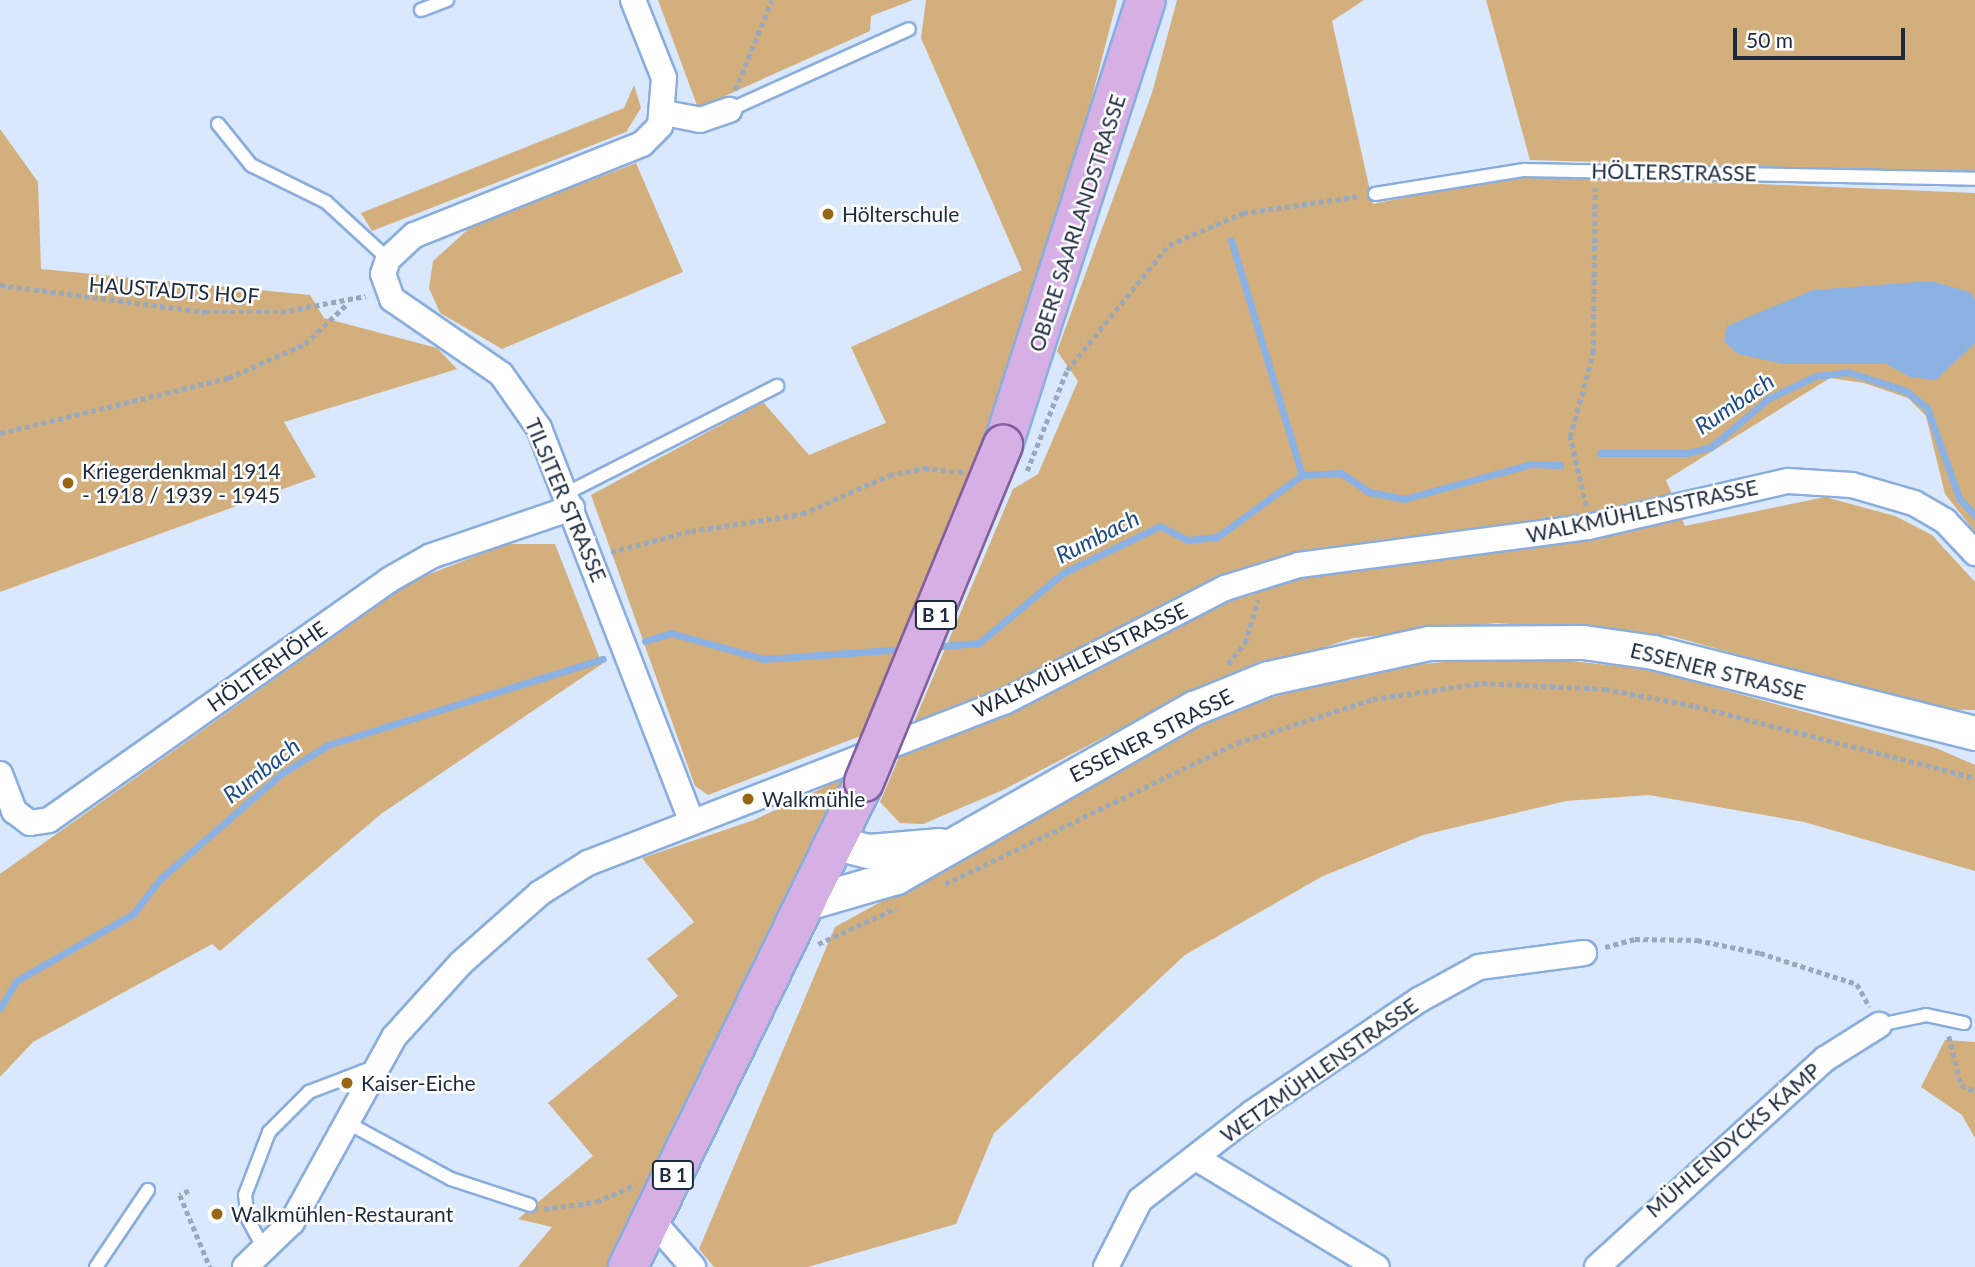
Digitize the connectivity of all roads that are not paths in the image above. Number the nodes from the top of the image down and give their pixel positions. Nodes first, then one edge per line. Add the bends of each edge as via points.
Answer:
1 (447, 0) edge
2 (633, 0) edge
3 (1146, 0) edge
4 (421, 9) dead end
5 (909, 29) dead end
6 (729, 110) joint
7 (665, 113) junction
8 (218, 124) dead end
9 (1975, 179) edge
10 (1375, 194) dead end
11 (388, 258) junction
12 (777, 386) dead end
13 (570, 500) junction
14 (1975, 553) edge
15 (1937, 728) junction
16 (1975, 733) edge
17 (1975, 744) edge
18 (0, 774) edge
19 (692, 822) junction
20 (832, 842) junction
21 (953, 844) junction
22 (803, 904) junction
23 (1584, 953) road end
24 (1964, 1023) dead end
25 (1879, 1025) joint
26 (372, 1068) junction
27 (346, 1122) junction
28 (1196, 1158) junction
29 (148, 1189) dead end
30 (530, 1205) road end
31 (651, 1219) junction
32 (265, 1251) junction
33 (1366, 1264) edge
34 (96, 1267) edge
35 (245, 1267) edge
36 (628, 1267) edge
37 (693, 1267) edge
38 (1106, 1267) edge
39 (1597, 1267) edge

1 - 4 lane
2 - 7 street via 664,78
3 - 20 main road, OBERE SAARLANDSTRASSE / B 1, bridge via 1003,445 864,782
5 - 6 lane
6 - 7 street via 700,120
7 - 11 street via 642,144 414,235
8 - 11 lane via 251,165 326,202
9 - 10 lane, HÖLTERSTRASSE via 1524,170
11 - 13 street, TILSITER STRASSE via 383,274 392,299 478,356 522,398
12 - 13 lane
13 - 18 street, HÖLTERHÖHE via 431,556 389,580 50,820 30,823 14,811
13 - 19 street, TILSITER STRASSE
14 - 19 street, WALKMÜHLENSTRASSE via 1945,521 1914,503 1825,480 1735,491 1588,527 1266,572 1006,701
15 - 16 main road, ESSENER STRASSE
15 - 17 main road, ESSENER STRASSE
15 - 21 main road, ESSENER STRASSE via 1653,652 1502,640 1354,655 1268,678 1194,708
19 - 26 street, WALKMÜHLENSTRASSE via 588,863 540,894 461,963
20 - 21 main road, ESSENER STRASSE via 869,851
20 - 22 main road, B 1
21 - 22 main road, ESSENER STRASSE via 896,877
22 - 31 main road, B 1
23 - 28 street, WETZMÜHLENSTRASSE via 1479,967 1419,1000
24 - 25 lane via 1926,1015
25 - 39 street, MÜHLENDYCKS KAMP via 1805,1077
26 - 27 street, WALKMÜHLENSTRASSE
26 - 32 lane via 309,1091 270,1132 245,1195 248,1220
27 - 30 lane via 451,1179
27 - 32 street, WALKMÜHLENSTRASSE via 292,1222
28 - 33 street
28 - 38 street, WETZMÜHLENSTRASSE via 1140,1200
29 - 34 lane
31 - 36 main road, B 1
31 - 37 street
32 - 35 street, WALKMÜHLENSTRASSE

